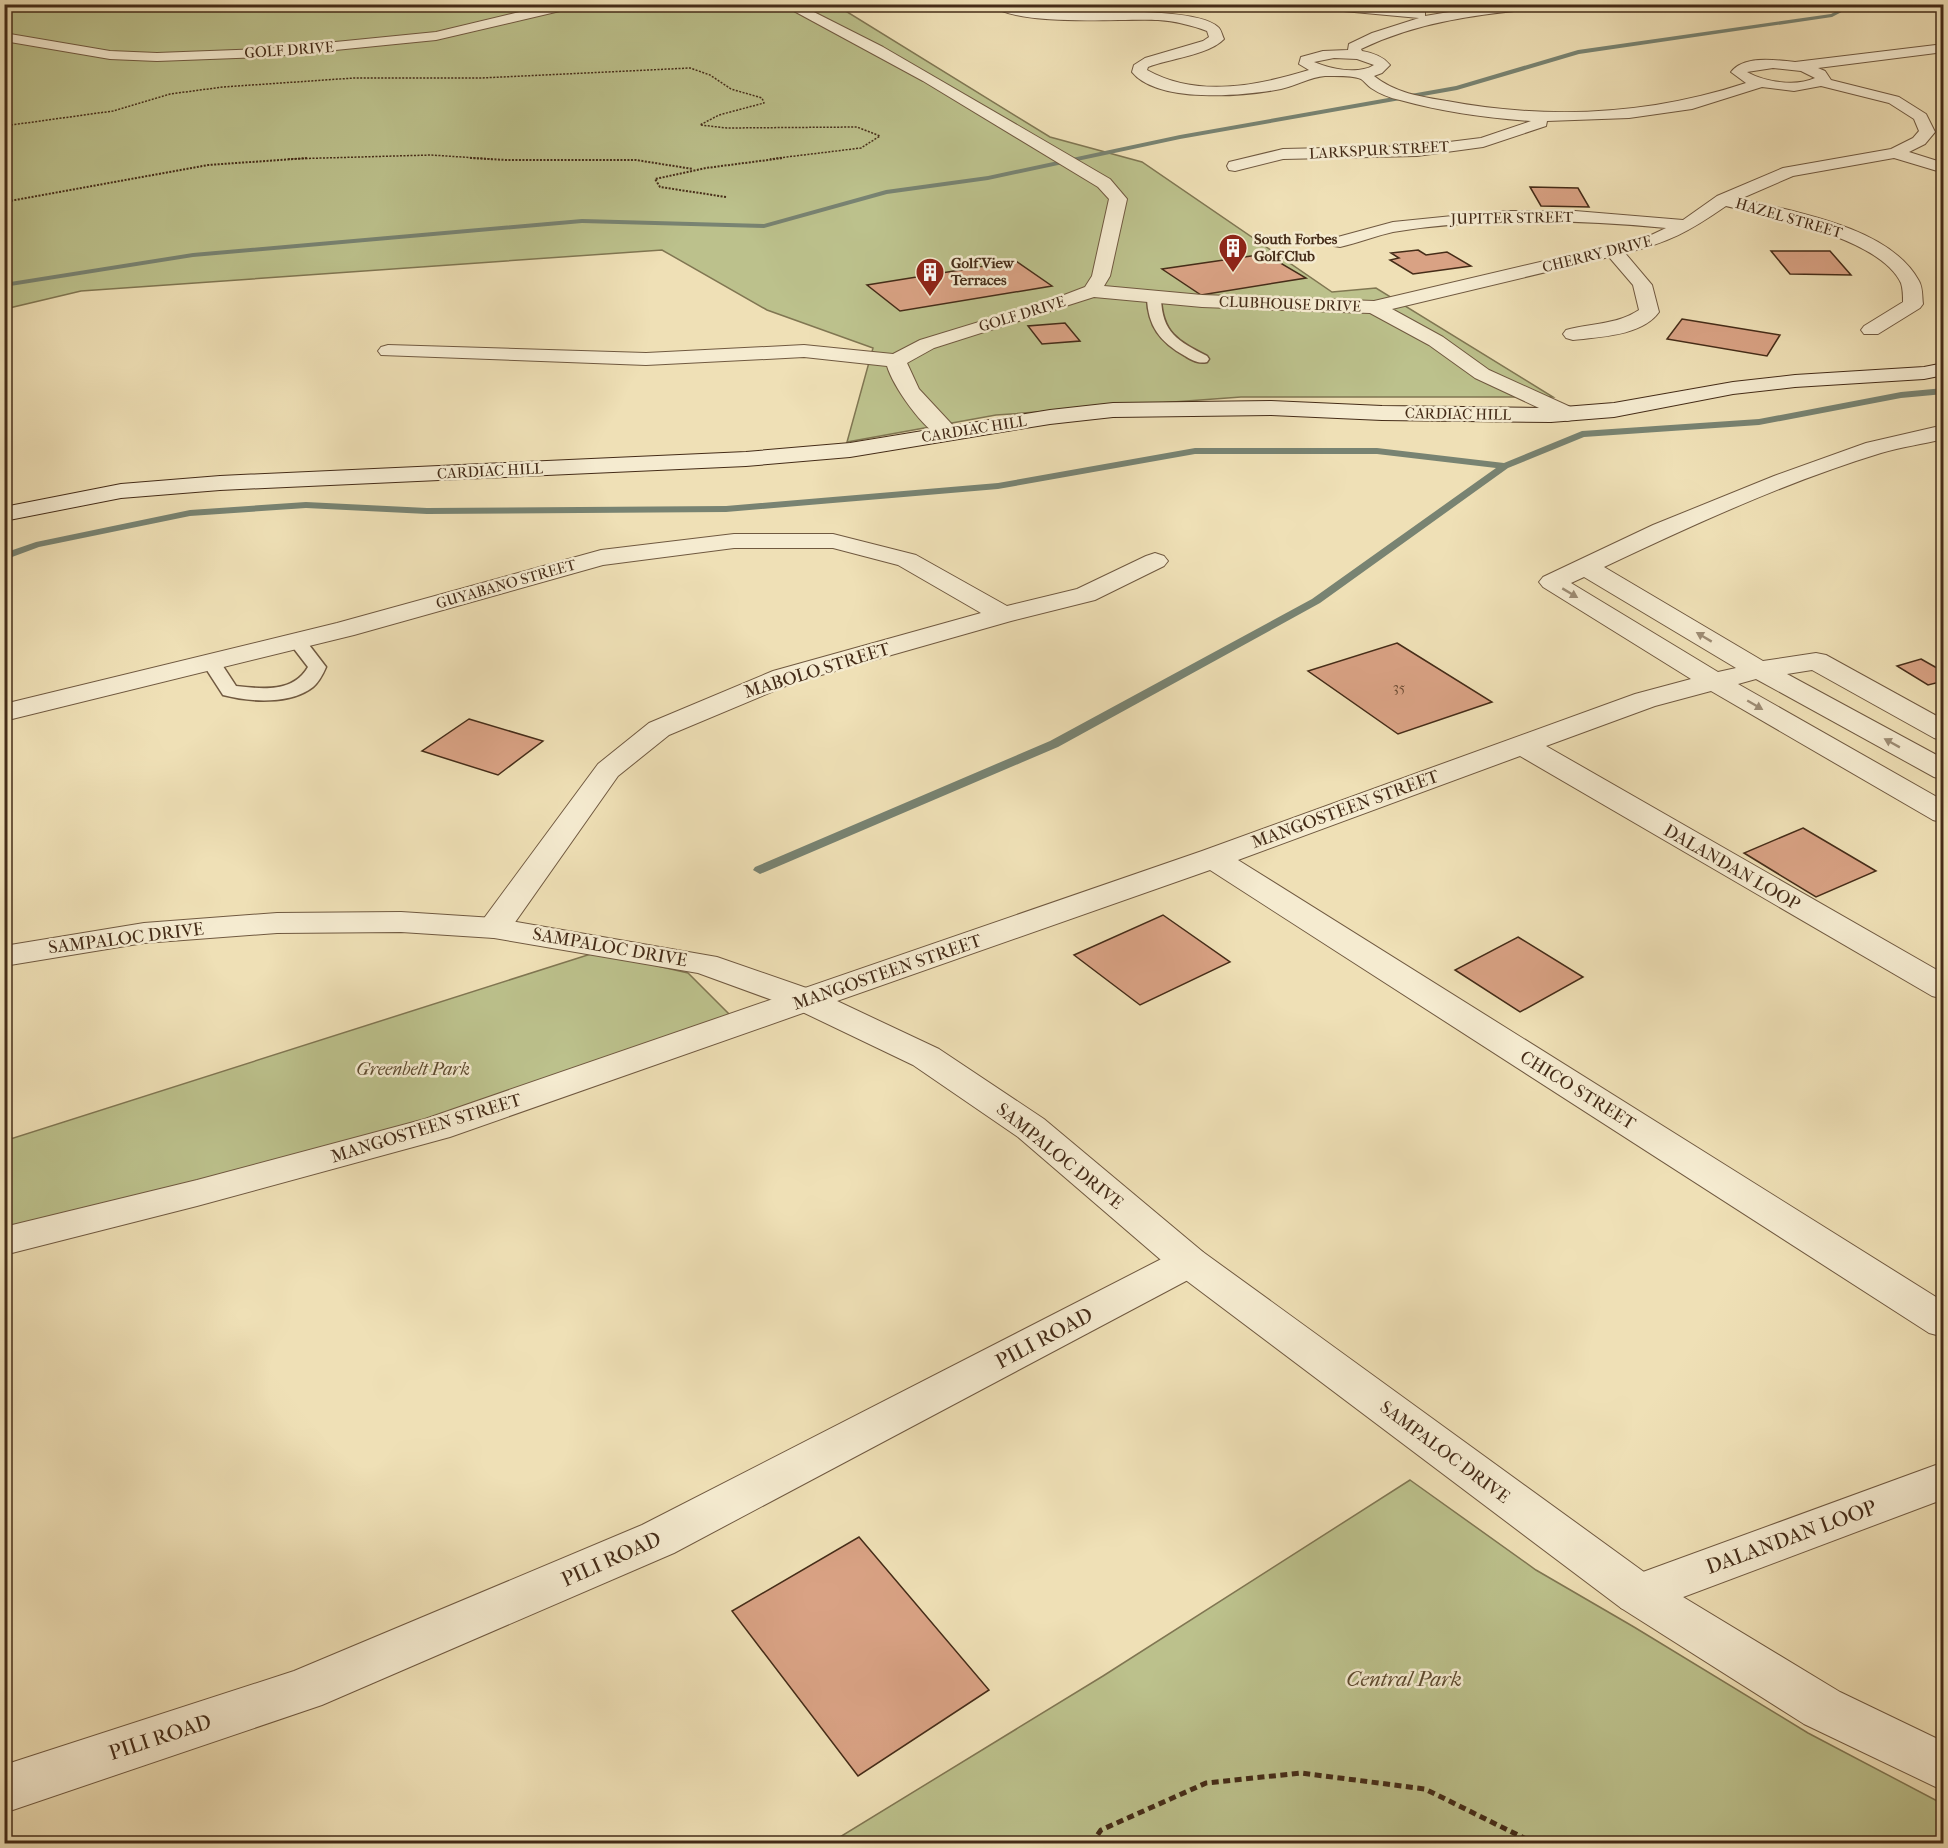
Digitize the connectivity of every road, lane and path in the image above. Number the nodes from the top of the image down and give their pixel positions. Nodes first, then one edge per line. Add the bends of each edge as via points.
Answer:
1 (572, 4) edge
2 (787, 4) edge
3 (1311, 4) edge
4 (1543, 4) edge
5 (1622, 4) edge
6 (1658, 4) edge
7 (993, 5) edge
8 (1446, 16) junction
9 (4, 37) edge
10 (1944, 48) edge
11 (1944, 53) edge
12 (1356, 55) junction
13 (1795, 66) junction
14 (1323, 71) junction
15 (1363, 73) junction
16 (1818, 76) junction
17 (1763, 82) junction
18 (1556, 118) junction
19 (4, 126) edge
20 (1895, 153) junction
21 (1235, 166) dead end
22 (1944, 168) edge
23 (696, 170) junction
24 (726, 197) dead end
25 (1723, 200) junction
26 (4, 202) edge
27 (1686, 226) junction
28 (1340, 242) dead end
29 (1614, 251) junction
30 (1092, 291) junction
31 (1154, 298) junction
32 (1374, 307) junction
33 (1871, 330) dead end
34 (1573, 334) dead end
35 (388, 351) dead end
36 (1202, 359) dead end
37 (896, 361) junction
38 (1944, 369) edge
39 (1568, 414) junction
40 (1944, 432) edge
41 (949, 433) junction
42 (4, 514) edge
43 (1155, 561) dead end
44 (1587, 568) junction
45 (1003, 615) junction
46 (297, 641) junction
47 (210, 661) junction
48 (1759, 670) junction
49 (1715, 682) junction
50 (4, 713) edge
51 (1944, 732) edge
52 (1521, 744) junction
53 (1944, 771) edge
54 (1944, 784) edge
55 (1912, 797) junction
56 (1944, 814) edge
57 (1213, 858) junction
58 (494, 928) junction
59 (4, 956) edge
60 (1944, 990) edge
61 (806, 1000) junction
62 (4, 1241) edge
63 (1189, 1262) junction
64 (1944, 1322) edge
65 (1944, 1480) edge
66 (1638, 1594) junction
67 (1944, 1768) edge
68 (4, 1789) edge
69 (1091, 1844) edge
70 (1536, 1844) edge

1 - 9 street, GOLF DRIVE via 436,36 265,53 110,55
2 - 30 street via 889,55 1109,185 1118,199 1101,276
3 - 8 street
4 - 8 street
5 - 6 street
7 - 14 street via 1028,12 1159,16 1195,21 1214,29 1217,39 1202,48 1158,57 1141,65 1138,72 1148,78 1178,87 1238,90 1282,84
8 - 12 street via 1379,33 1354,47
10 - 13 street
11 - 16 street
12 - 14 street via 1324,55 1306,60 1312,68
12 - 15 street via 1383,65
13 - 16 street
13 - 17 street via 1753,65 1738,72
14 - 15 street
15 - 18 street via 1373,85 1399,95 1500,114
16 - 17 street via 1800,85
16 - 20 street, CHERRY DRIVE via 1894,100 1921,117 1927,132
17 - 18 street via 1693,104 1612,116
18 - 21 street, LARKSPUR STREET via 1484,142 1418,151 1283,154
19 - 23 path via 113,111 170,94 223,87 354,78 480,78 690,68 730,88 762,98 764,104 719,115 700,125 857,127 880,136 861,148
20 - 22 street
20 - 25 street, CHERRY DRIVE via 1789,171
23 - 24 path via 655,179 660,187
23 - 26 path via 636,160 506,160 431,155 316,157 208,165
25 - 27 street, CHERRY DRIVE
25 - 33 street, HAZEL STREET via 1849,235 1894,260 1911,284 1913,304
27 - 28 street, JUPITER STREET via 1556,215 1445,220 1390,227
27 - 29 street, CHERRY DRIVE via 1653,241
29 - 32 street, CHERRY DRIVE
29 - 34 street via 1640,280 1648,297 1649,312 1633,324
30 - 31 street, CLUBHOUSE DRIVE
30 - 37 street, GOLF DRIVE via 927,344
31 - 32 street, CLUBHOUSE DRIVE
31 - 36 lane via 1154,317 1162,334
32 - 39 street, CLUBHOUSE DRIVE via 1436,341 1482,374
35 - 37 street via 646,359 804,351
37 - 41 street via 900,378 924,410
38 - 39 street, CARDIAC HILL via 1733,388 1614,410
39 - 41 street, CARDIAC HILL via 1382,414 1271,408 1113,410
40 - 44 street via 1874,448 1782,481 1662,530
41 - 42 street, CARDIAC HILL via 850,450 746,459 121,491
43 - 45 street, MABOLO STREET via 1086,595
48 -> 44 street
44 -> 49 street via 1552,582
45 - 46 street, GUYABANO STREET via 907,560 833,541 734,541 601,558
45 - 58 street, MABOLO STREET via 783,677 659,729 608,771
46 - 47 street, GUYABANO STREET
46 - 47 lane via 317,667 309,682 292,690 259,694 230,691
47 - 50 street, GUYABANO STREET
48 - 49 street, MANGOSTEEN STREET
48 - 51 street, MANGOSTEEN STREET via 1816,661
53 -> 48 street
49 - 52 street, MANGOSTEEN STREET via 1645,700
49 -> 55 street
52 - 57 street, MANGOSTEEN STREET
52 - 60 street, DALANDAN LOOP
54 - 55 street
55 - 56 street
57 - 61 street, MANGOSTEEN STREET
57 - 64 street, CHICO STREET
58 - 59 street, SAMPALOC DRIVE via 401,922 277,923 144,933
58 - 61 street, SAMPALOC DRIVE via 705,963
61 - 62 street, MANGOSTEEN STREET via 437,1128
61 - 63 street, SAMPALOC DRIVE via 926,1057 1012,1115
63 - 66 street, SAMPALOC DRIVE
63 - 68 street, PILI ROAD via 658,1539 304,1690
65 - 66 street, DALANDAN LOOP
66 - 67 street, SAMPALOC DRIVE via 1822,1708
69 - 70 path via 1101,1830 1206,1784 1301,1773 1425,1789

